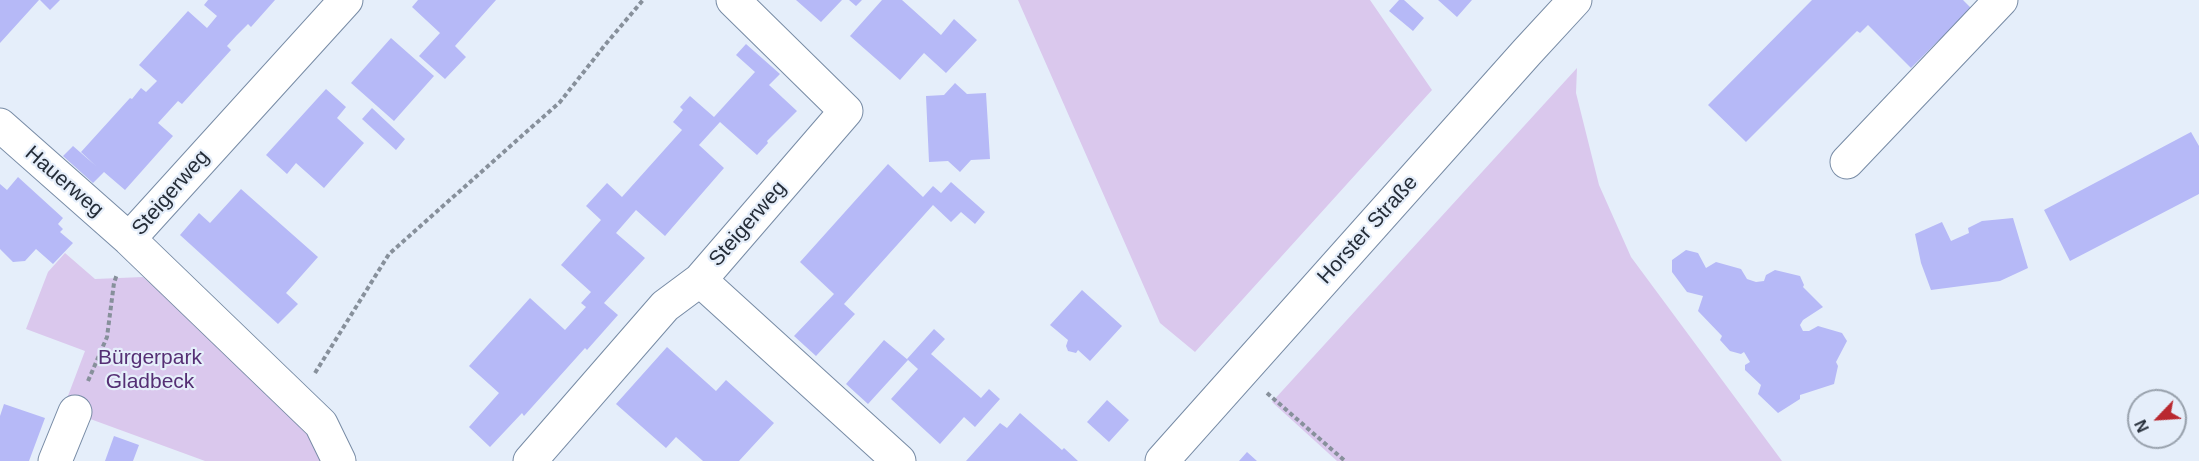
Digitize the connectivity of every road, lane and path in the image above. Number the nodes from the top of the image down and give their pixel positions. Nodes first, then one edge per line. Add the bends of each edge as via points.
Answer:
1 (346, 0) edge
2 (643, 0) edge
3 (734, 0) edge
4 (1575, 0) edge
5 (2001, 0) edge
6 (0, 125) edge
7 (1847, 162) dead end
8 (129, 239) junction
9 (700, 280) junction
10 (1243, 372) junction
11 (297, 401) junction
12 (75, 412) joint
13 (56, 461) edge
14 (339, 461) edge
15 (530, 461) edge
16 (899, 461) edge
17 (1162, 461) edge
18 (1345, 461) edge

1 - 8 street, Steigerweg
2 - 11 path via 560,102 389,254
3 - 9 street, Steigerweg via 846,111
4 - 10 street, Horster Straße
5 - 7 street
6 - 8 street, Hauerweg
8 - 11 street, Steigerweg
8 - 12 path via 114,283 107,337
9 - 15 street via 665,306
9 - 16 street, Steigerweg
10 - 17 street, Horster Straße
10 - 18 path
11 - 14 street, Steigerweg via 321,424
12 - 13 street

